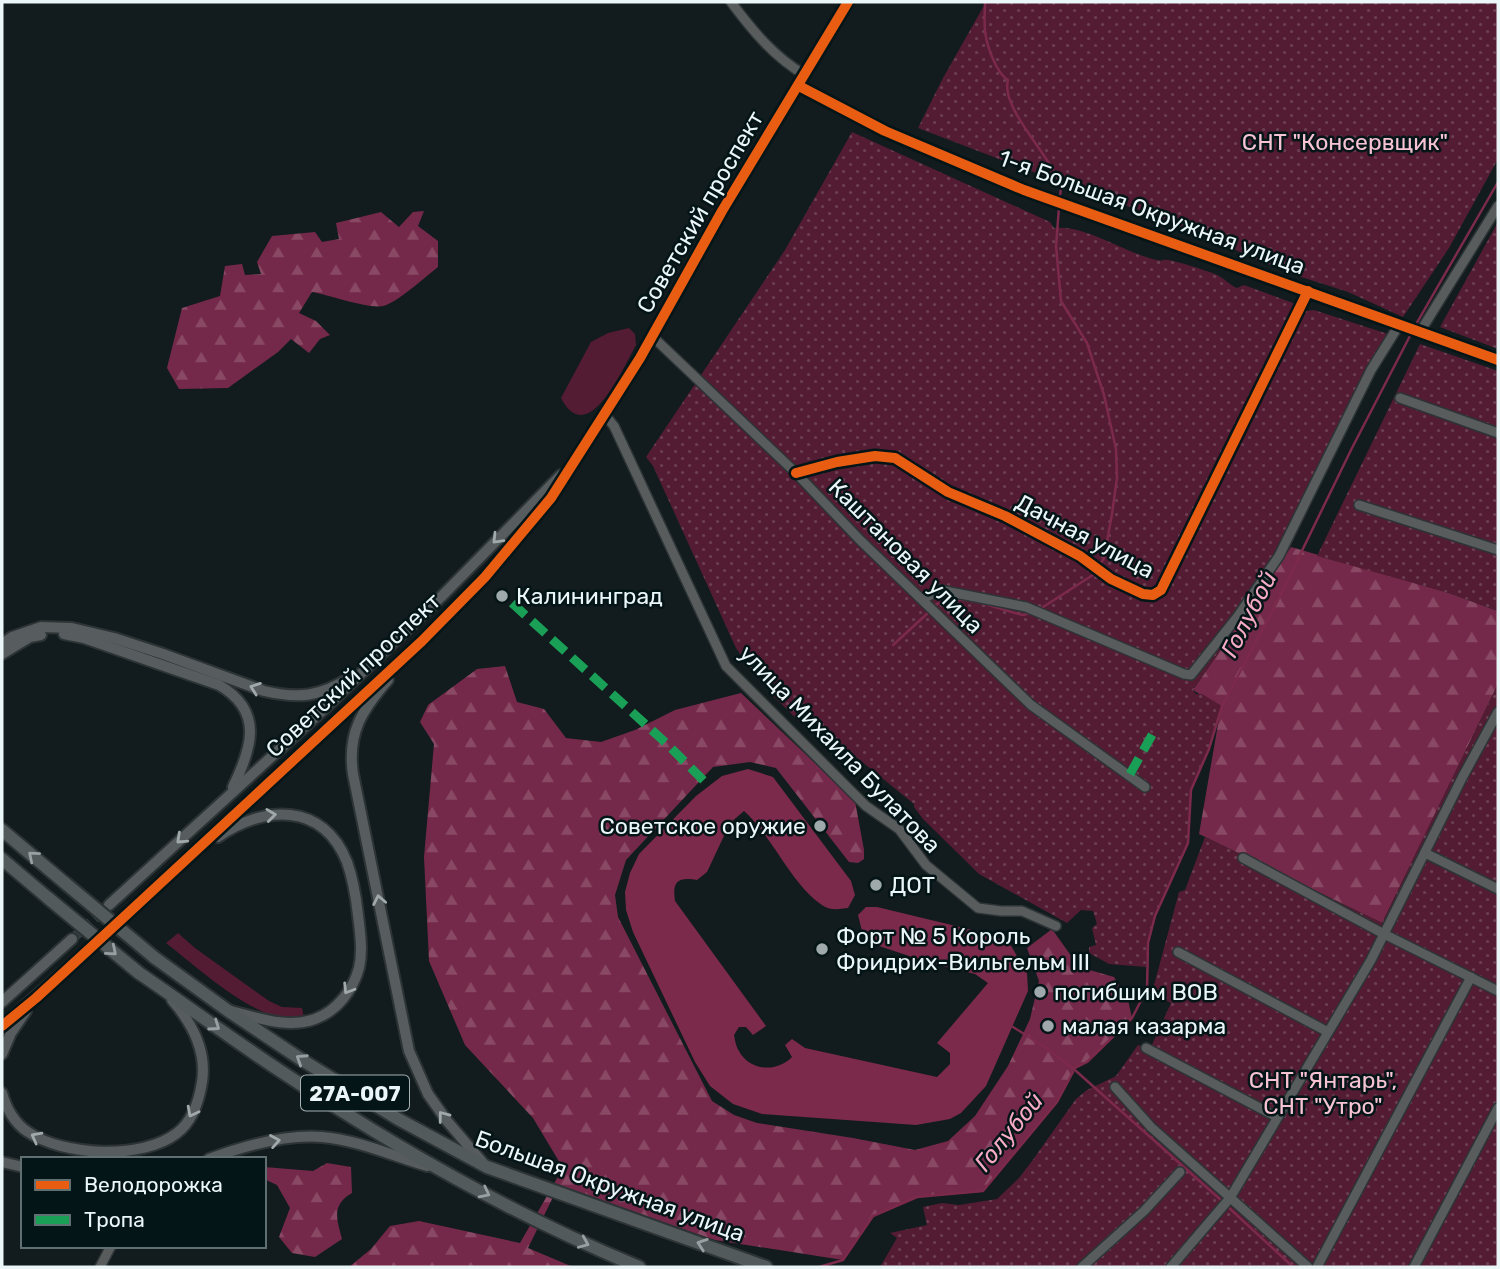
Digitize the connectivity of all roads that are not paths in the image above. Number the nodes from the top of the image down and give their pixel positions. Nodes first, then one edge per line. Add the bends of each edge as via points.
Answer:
1 (732, 2) edge
2 (848, 2) edge
3 (806, 75) junction
4 (799, 86) junction
5 (1498, 206) edge
6 (1308, 292) junction
7 (1402, 326) junction
8 (1420, 332) junction
9 (653, 337) junction
10 (1498, 360) edge
11 (1400, 398) dead end
12 (606, 415) junction
13 (1498, 433) edge
14 (587, 444) junction
15 (796, 473) junction
16 (1359, 505) dead end
17 (1498, 550) edge
18 (923, 599) junction
19 (422, 641) junction
20 (2, 644) edge
21 (2, 653) edge
22 (373, 662) junction
23 (1498, 712) edge
24 (1145, 787) dead end
25 (230, 792) junction
26 (2, 830) edge
27 (1424, 853) junction
28 (1242, 858) dead end
29 (2, 859) edge
30 (171, 873) junction
31 (1498, 890) edge
32 (109, 905) tunnel mouth
33 (124, 917) tunnel mouth
34 (1056, 926) dead end
35 (1384, 934) junction
36 (72, 939) tunnel mouth
37 (87, 951) tunnel mouth
38 (1178, 952) dead end
39 (42, 967) junction
40 (1471, 977) junction
41 (159, 987) junction
42 (1498, 991) edge
43 (2, 992) edge
44 (36, 998) junction
45 (2, 1002) edge
46 (227, 1010) junction
47 (2, 1026) edge
48 (1328, 1032) junction
49 (1146, 1048) dead end
50 (2, 1054) edge
51 (1115, 1087) dead end
52 (2, 1093) edge
53 (1498, 1108) edge
54 (1277, 1117) junction
55 (216, 1157) edge
56 (2, 1162) edge
57 (21, 1167) edge
58 (488, 1167) junction
59 (439, 1170) junction
60 (1180, 1171) dead end
61 (1230, 1198) junction
62 (110, 1248) edge
63 (100, 1267) edge
64 (639, 1267) edge
65 (766, 1267) edge
66 (1082, 1267) edge
67 (1171, 1267) edge
68 (1308, 1267) edge
69 (1317, 1267) edge
70 (1414, 1267) edge

1 - 3 street via 754,34
2 - 3 main road, Советский проспект
3 - 4 main road, Советский проспект
4 - 6 street, 1-я Большая Окружная улица via 969,168
4 - 9 main road, Советский проспект via 722,211
5 - 8 street
6 - 7 street, 1-я Большая Окружная улица
6 - 15 street, Дачная улица via 1161,590 1153,595 1111,579 1080,556 948,492 895,458 875,456
7 - 8 street, 1-я Большая Окружная улица
7 - 18 street via 1371,370 1279,556 1191,675 1026,607 940,590
8 - 10 street, 1-я Большая Окружная улица
9 - 12 main road, Советский проспект
9 - 15 street, Каштановая улица
11 - 13 street
12 - 14 main road, Советский проспект
12 - 34 street, улица Михаила Булатова via 726,666 866,806 898,829 926,865 978,908 1022,911
14 - 19 main road, Советский проспект via 505,554
14 -> 22 main road, Советский проспект
15 - 18 street, Каштановая улица
16 - 17 street
18 - 24 street, Каштановая улица via 1031,705
19 - 30 main road, Советский проспект
58 -> 19 main road via 428,1094 409,1051 351,758 355,731 370,701
22 -> 20 main road via 322,692 287,696 72,628 41,627
21 - 25 main road via 30,637 56,632 231,691 247,713 250,735 246,760
22 - 25 main road, Советский проспект
23 - 27 street
25 -> 32 main road, Советский проспект
46 -> 26 highway, 27А-007, bridge via 155,958
27 - 31 street
27 - 35 street
28 - 35 street
29 -> 41 highway, bridge
30 - 33 main road, Советский проспект
30 -> 46 main road via 233,827 281,813 315,823 346,861 361,940 351,989 335,1007 306,1021 278,1022
35 - 40 street
35 - 48 street
36 - 39 main road
37 - 44 main road
38 - 48 street
39 - 43 main road
39 - 45 main road
40 - 42 street
40 - 69 street
41 -> 52 main road via 188,1019 202,1058 200,1096 188,1122 176,1134 148,1147 127,1150 57,1146 22,1128
41 -> 59 highway via 290,1077
44 - 47 main road
44 - 50 main road
58 -> 46 highway, Большая Окружная улица / 27А-007 via 358,1095
48 - 54 street
49 - 54 street
51 - 61 street
53 - 70 street
54 - 61 street
55 -> 59 main road via 270,1142 319,1137
56 - 57 main road
65 -> 58 highway, Большая Окружная улица / 27А-007
59 -> 64 highway via 559,1233
60 - 66 street
61 - 67 street
61 - 68 street
62 - 63 street

